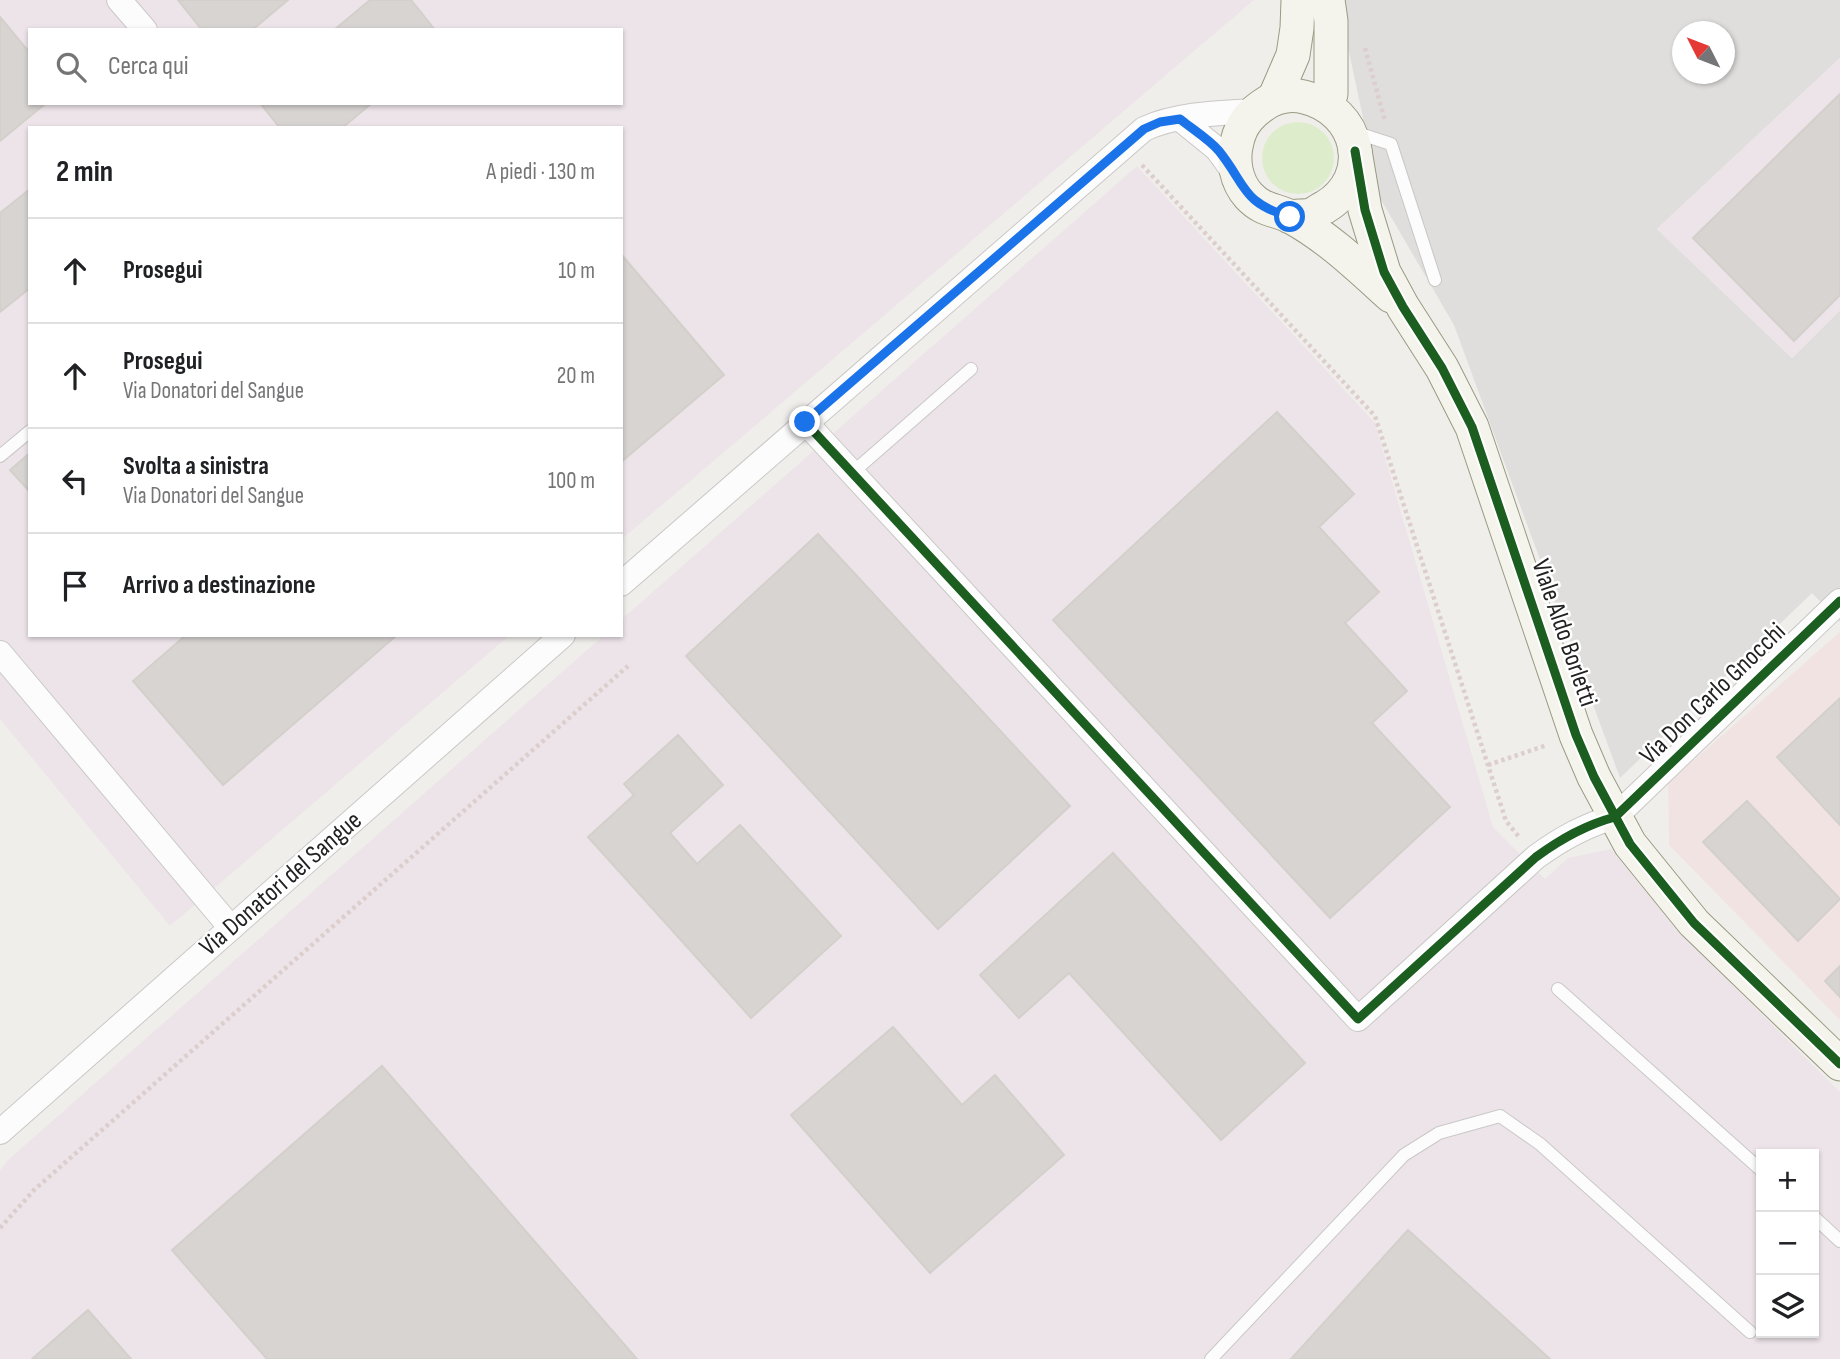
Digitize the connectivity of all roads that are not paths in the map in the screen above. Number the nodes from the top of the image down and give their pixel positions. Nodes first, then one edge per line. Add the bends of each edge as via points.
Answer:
1 (119, 0) edge
2 (1298, 0) edge
3 (1328, 0) edge
4 (143, 28) edge
5 (1322, 101) junction
6 (1264, 105) junction
7 (1180, 119) junction
8 (1353, 141) junction
9 (1238, 178) junction
10 (1290, 217) junction
11 (1435, 280) dead end
12 (1403, 307) junction
13 (971, 369) dead end
14 (805, 422) junction
15 (28, 433) edge
16 (0, 456) edge
17 (852, 473) junction
18 (623, 582) edge
19 (1840, 601) edge
20 (561, 637) edge
21 (0, 653) edge
22 (1615, 817) junction
23 (231, 928) junction
24 (1558, 989) dead end
25 (1840, 1064) edge
26 (0, 1132) edge
27 (1756, 1166) edge
28 (1819, 1222) edge
29 (1840, 1241) edge
30 (1750, 1332) dead end
31 (1211, 1359) edge

1 - 4 street
2 - 6 street via 1293,55
3 - 5 street via 1331,94
5 - 6 street via 1295,95
5 - 8 street via 1340,115
6 - 7 street
6 - 9 street via 1240,129 1234,154
7 - 9 street via 1217,149
7 - 14 street via 1144,129
8 - 10 street via 1353,175 1338,199 1312,215
8 - 11 lane via 1391,144
8 - 12 street, Viale Aldo Borletti via 1365,210 1384,272
9 - 10 street via 1248,196 1265,209
10 - 12 street, Viale Aldo Borletti via 1361,268
12 - 22 street, Viale Aldo Borletti via 1472,427 1576,735
13 - 17 lane
14 - 17 street
14 - 18 street
15 - 16 lane
17 - 22 street via 1358,1019 1536,857 1591,823
19 - 22 street, Via Don Carlo Gnocchi
20 - 23 street, Via Donatori del Sangue
21 - 23 street
22 - 25 street, Viale Aldo Borletti via 1630,844 1694,923
23 - 26 street, Via Donatori del Sangue
24 - 27 lane
28 - 29 lane
30 - 31 lane via 1540,1144 1500,1116 1438,1133 1404,1155

